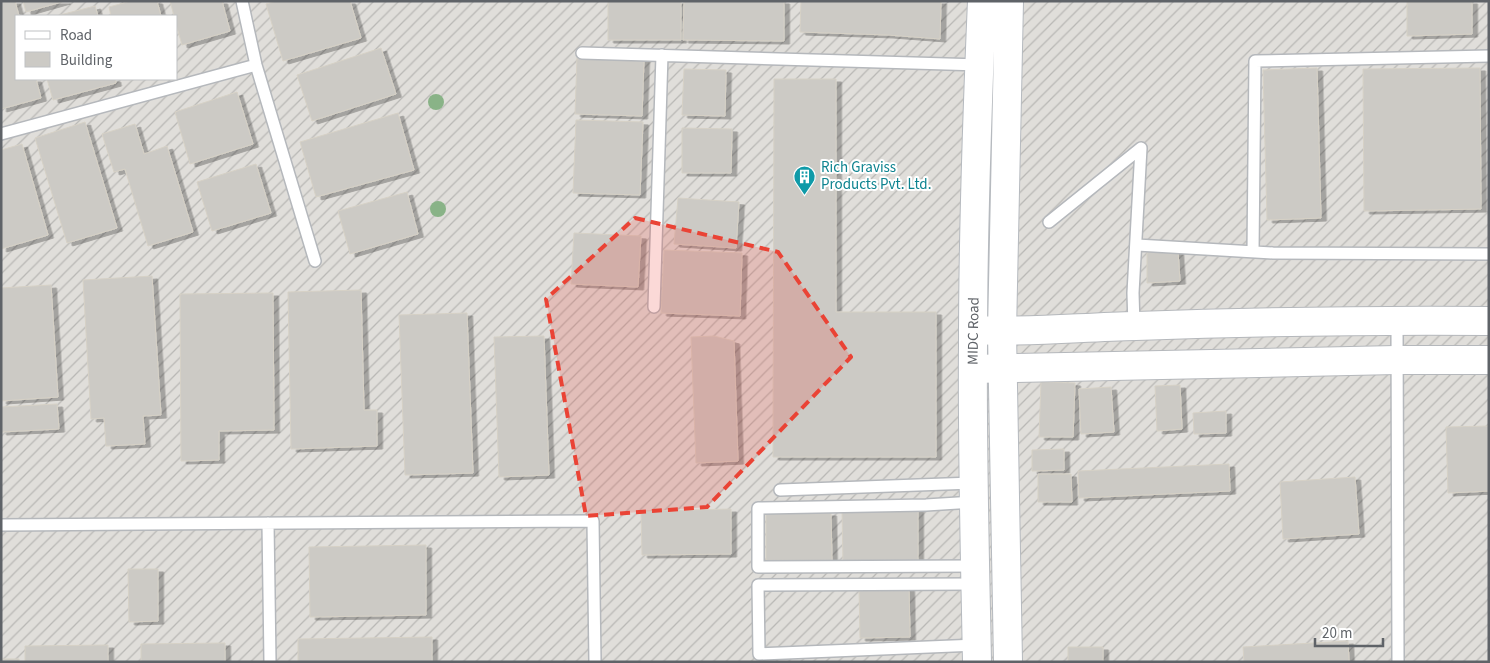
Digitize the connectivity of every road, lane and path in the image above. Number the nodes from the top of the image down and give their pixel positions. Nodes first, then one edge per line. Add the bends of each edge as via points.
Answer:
1 (242, 1) edge
2 (982, 1) edge
3 (1009, 1) edge
4 (582, 53) dead end
5 (662, 55) junction
6 (1489, 56) edge
7 (256, 64) junction
8 (993, 66) junction
9 (1, 134) edge
10 (1048, 222) dead end
11 (1137, 245) junction
12 (1252, 252) junction
13 (1489, 254) edge
14 (315, 261) dead end
15 (654, 307) dead end
16 (1397, 320) junction
17 (1489, 321) edge
18 (1134, 326) junction
19 (973, 330) junction
20 (1002, 332) junction
21 (1396, 360) junction
22 (1489, 360) edge
23 (1004, 368) junction
24 (973, 369) junction
25 (780, 490) dead end
26 (974, 492) junction
27 (268, 523) junction
28 (1, 525) edge
29 (975, 575) junction
30 (977, 654) edge
31 (270, 662) edge
32 (595, 662) edge
33 (1008, 662) edge
34 (1398, 662) edge

1 - 7 lane
2 - 8 main road, MIDC Road
3 - 8 main road, MIDC Road
4 - 5 lane
5 - 8 lane
5 - 15 lane
6 - 12 lane via 1255,62
7 - 9 lane
7 - 14 lane
8 - 19 main road, MIDC Road
8 - 20 main road, MIDC Road
10 - 11 lane via 1141,148
11 - 12 lane
11 - 18 lane
12 - 13 lane
16 - 17 main road
16 - 18 main road
16 - 21 lane
18 - 20 main road
19 - 20 main road
19 - 24 main road, MIDC Road
20 - 23 main road, MIDC Road
21 - 22 main road
21 - 23 main road
21 - 34 lane
23 - 24 main road
23 - 33 main road, MIDC Road
24 - 26 main road, MIDC Road
25 - 26 lane
26 - 29 main road, MIDC Road
26 - 29 lane via 758,508 758,568
27 - 28 lane
27 - 31 lane
27 - 32 lane via 593,521
29 - 30 main road, MIDC Road
29 - 30 lane via 758,585 759,654

